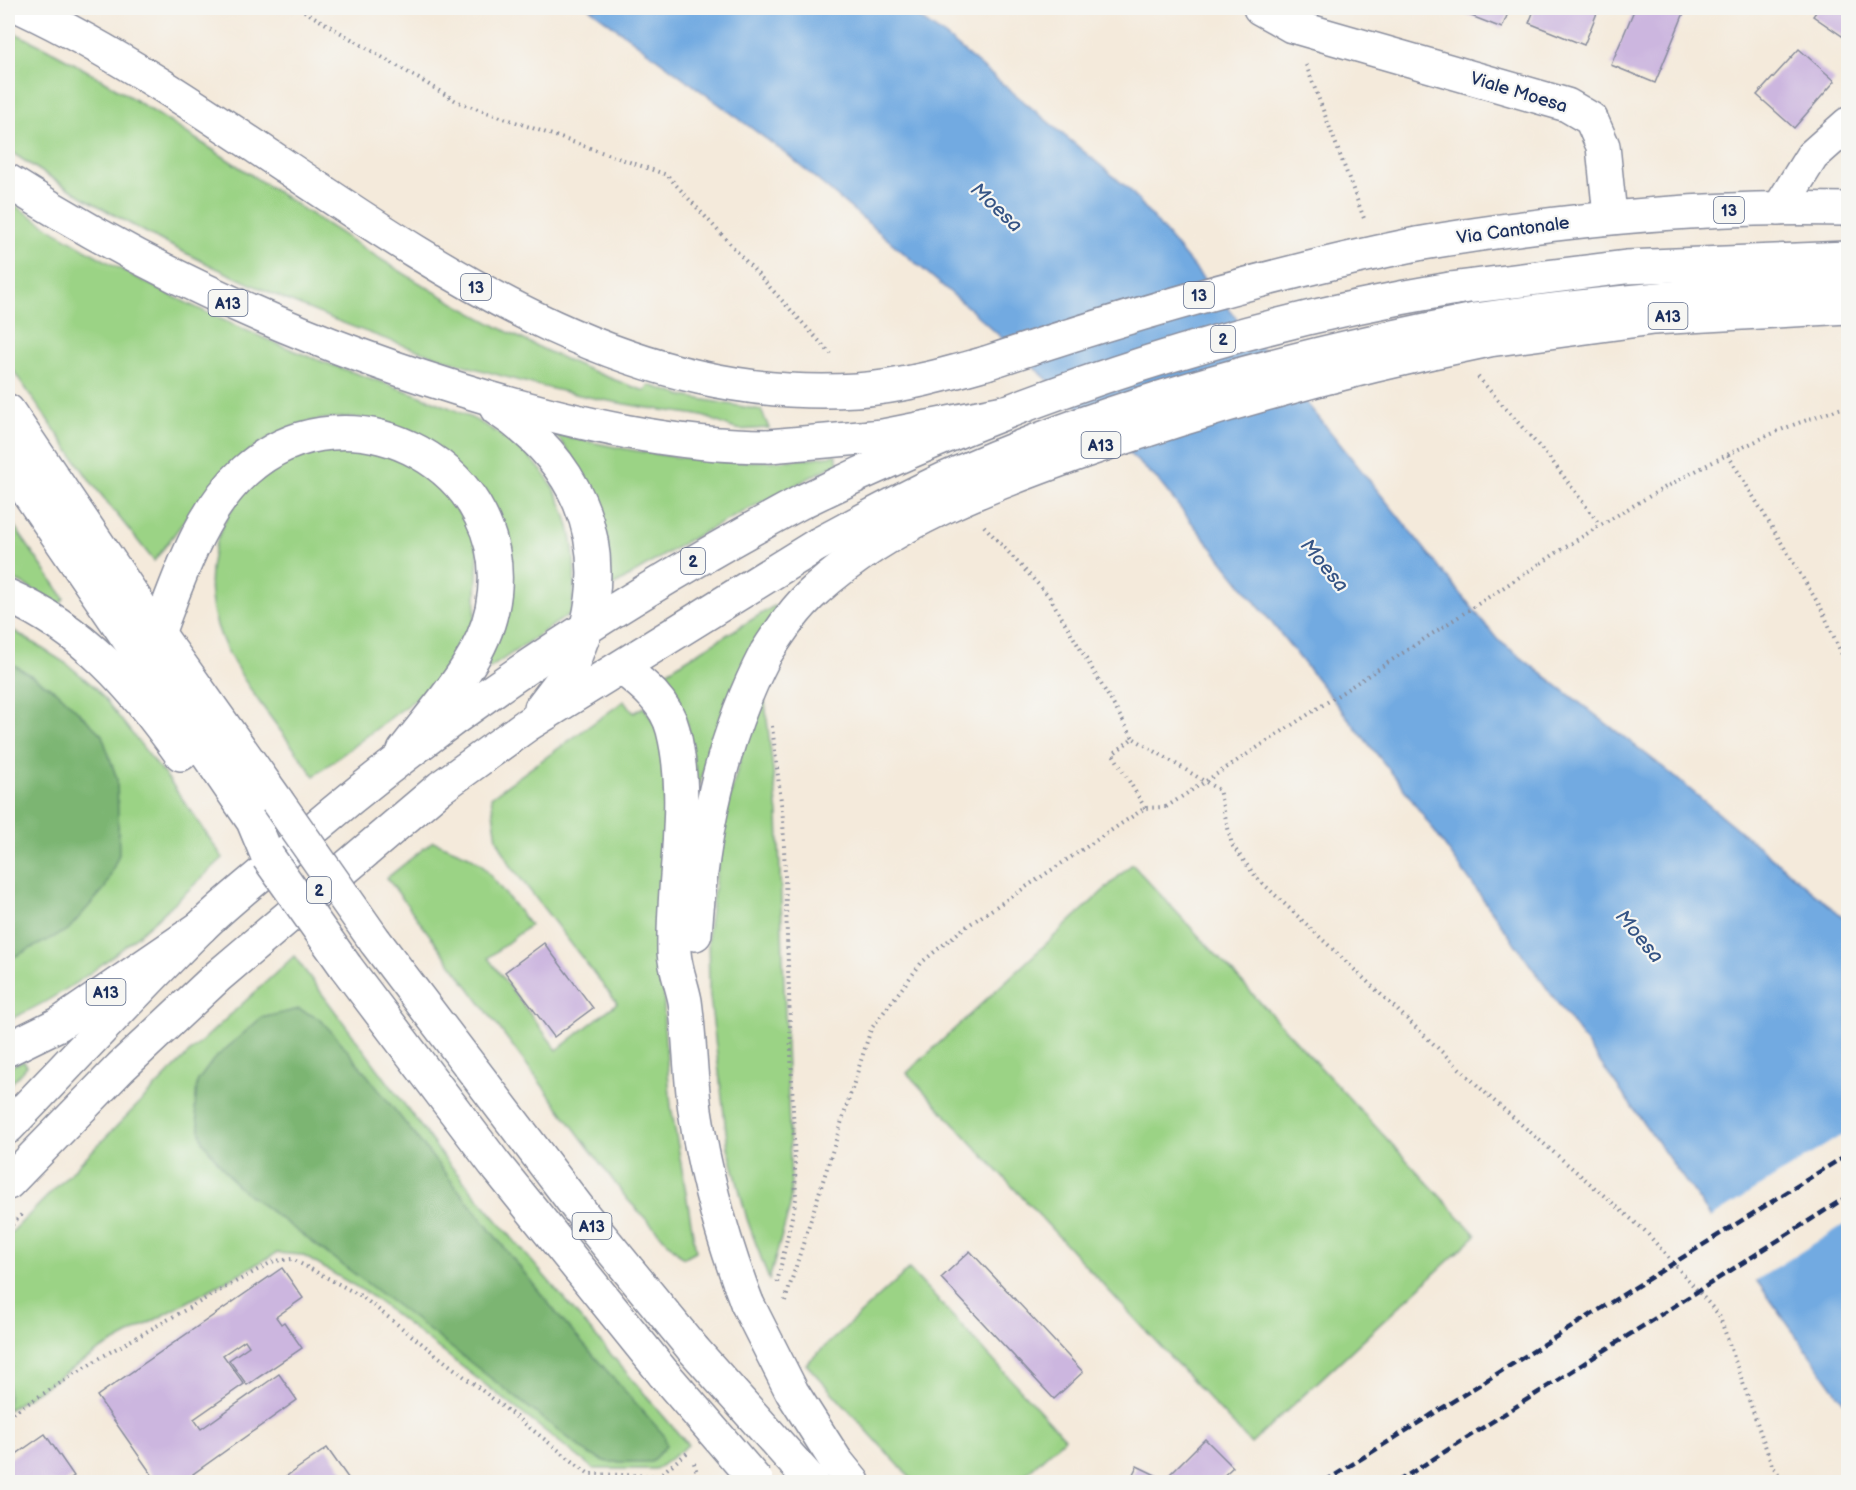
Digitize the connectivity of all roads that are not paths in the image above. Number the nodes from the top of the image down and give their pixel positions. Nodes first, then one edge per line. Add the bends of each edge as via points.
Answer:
1 (23, 8) edge
2 (1260, 8) edge
3 (1848, 124) edge
4 (8, 181) edge
5 (1779, 209) junction
6 (1848, 209) edge
7 (1610, 216) junction
8 (1848, 258) edge
9 (1848, 290) edge
10 (1848, 307) edge
11 (1482, 330) junction
12 (464, 391) junction
13 (8, 411) edge
14 (1004, 412) junction
15 (8, 463) edge
16 (8, 596) edge
17 (158, 633) junction
18 (582, 640) junction
19 (622, 668) junction
20 (527, 725) junction
21 (400, 757) junction
22 (256, 819) junction
23 (201, 927) junction
24 (685, 1001) junction
25 (8, 1049) edge
26 (8, 1126) edge
27 (8, 1183) edge
28 (757, 1482) edge
29 (812, 1482) edge
30 (853, 1482) edge

1 - 7 main road, Via Cantonale / 13, bridge via 161,83 416,251 525,313 608,350 724,382 797,390 857,390 917,382 987,363 1124,316 1320,263 1416,244
2 - 7 main road, Viale Moesa via 1292,26 1567,105 1591,119 1603,146
3 - 5 main road via 1812,156
4 - 12 main road, A13 via 64,217 250,313 372,362
5 - 6 main road, 13
5 - 7 main road, 13
8 - 14 main road, 2, bridge via 1626,267 1450,289 1344,308 1268,326 1098,378
9 - 11 main road, 2 via 1706,294 1561,308
10 - 11 main road, A13
11 - 19 main road, 2, bridge via 1303,357 1121,411 959,472 817,545
11 - 24 main road, A13, bridge via 1124,437 973,495 892,535 838,572 796,610 766,653 738,711 711,809
12 - 14 main road, A13, bridge via 543,414 665,438 769,446 883,436
12 - 18 main road, A13 via 521,425 558,463 570,482 589,526 593,558 592,597
13 - 17 main road, A13
14 - 18 main road, 2, bridge via 803,501 702,556
15 - 22 main road, A13
16 - 22 main road, A13 via 61,624 108,662 174,744
17 - 21 main road via 189,550 211,512 229,487 267,454 292,441 342,432 370,433 420,451 466,493 482,520 494,578 492,608 472,660
17 - 22 main road, A13
18 - 19 main road, A13
18 - 20 main road, A13 via 561,685
18 - 21 main road, 2 via 535,660
19 - 20 main road, 2
19 - 24 main road, A13 via 647,687 660,704 672,727 678,754 674,955
20 - 27 main road, 2 via 441,787 218,977 121,1067
21 - 23 main road, 2 via 352,794
22 - 28 main road, A13, bridge via 268,857 494,1163 664,1374
22 - 29 main road, A13, bridge via 375,941 577,1207 693,1349
23 - 25 main road, A13 via 58,1024
23 - 26 main road, 2
24 - 30 main road, A13, bridge via 689,1067 702,1152 723,1238 747,1303 792,1392

